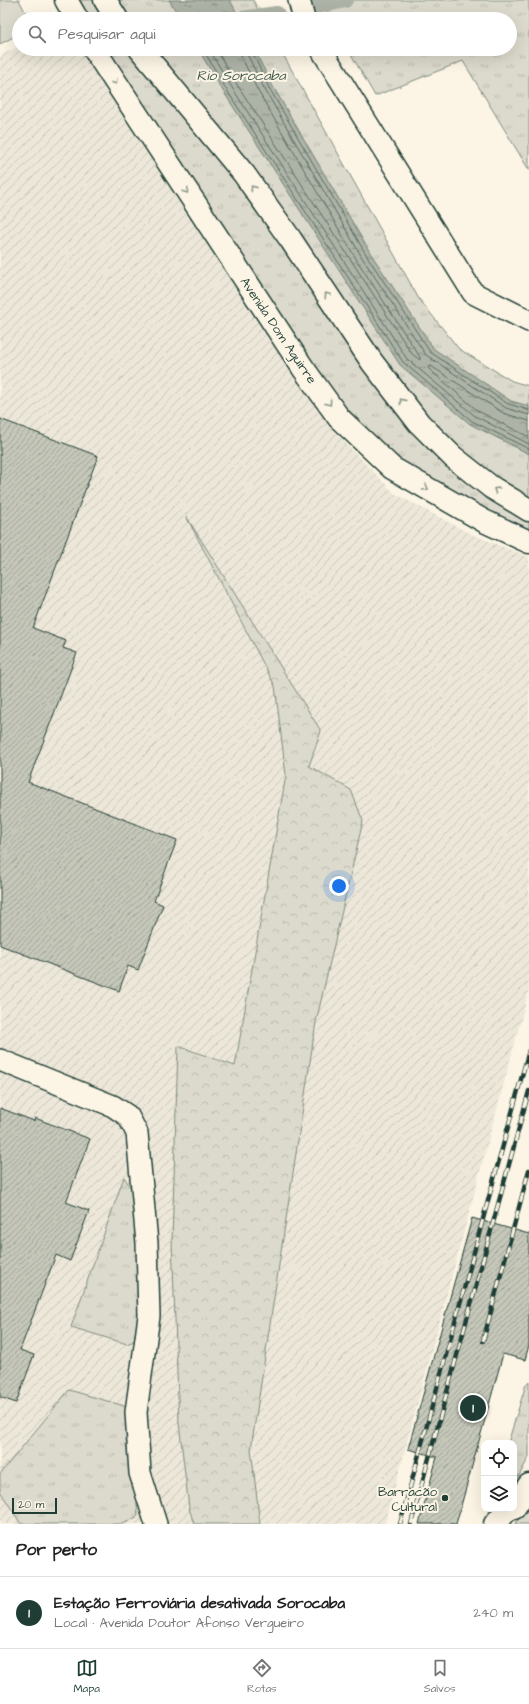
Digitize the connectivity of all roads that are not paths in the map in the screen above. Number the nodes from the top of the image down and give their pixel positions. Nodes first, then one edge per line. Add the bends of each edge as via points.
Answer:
1 (66, 0) edge
2 (105, 0) edge
3 (299, 0) edge
4 (73, 12) edge
5 (113, 12) edge
6 (302, 12) edge
7 (99, 56) edge
8 (146, 56) edge
9 (325, 56) edge
10 (529, 321) edge
11 (529, 510) edge
12 (529, 542) edge
13 (0, 1060) edge
14 (529, 1485) edge
15 (517, 1499) edge
16 (517, 1504) edge
17 (505, 1512) edge
18 (512, 1512) edge
19 (151, 1522) edge
20 (495, 1524) edge
21 (504, 1524) edge

1 - 4 main road
2 - 5 main road
3 - 6 lane
7 -> 12 main road, Avenida Dom Aguirre via 303,368 339,418 392,468 484,521
11 -> 8 main road via 491,487 453,457 419,423 372,362 244,174
9 - 10 lane via 473,293
13 - 19 lane via 113,1106 128,1116 136,1133 147,1243 149,1316 136,1412 140,1473
14 - 15 main road
14 - 16 main road
17 - 20 main road
18 - 21 main road

